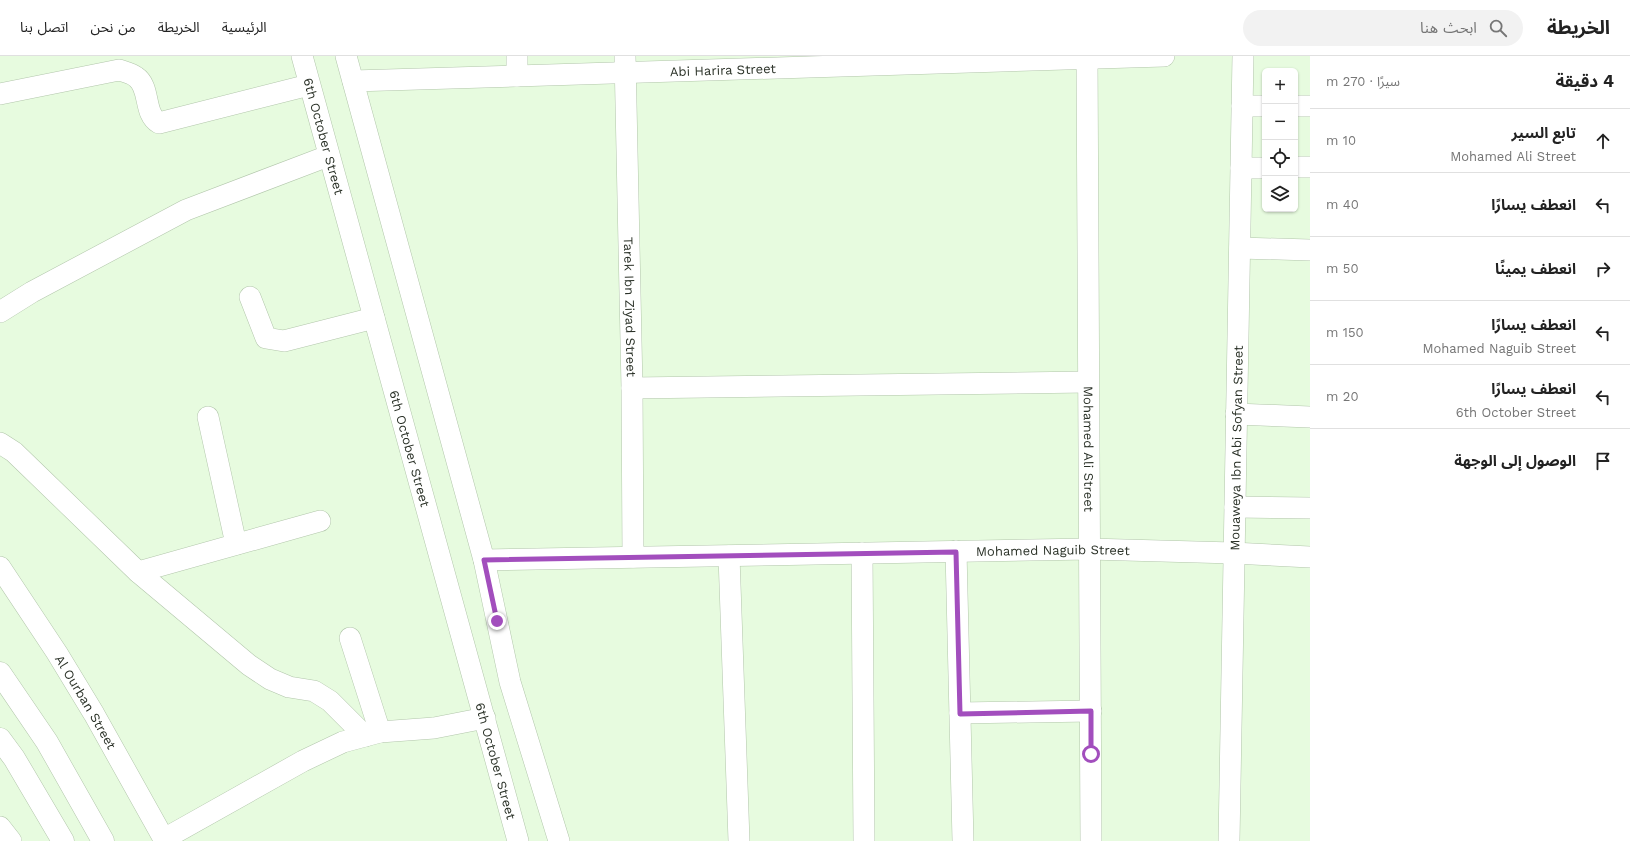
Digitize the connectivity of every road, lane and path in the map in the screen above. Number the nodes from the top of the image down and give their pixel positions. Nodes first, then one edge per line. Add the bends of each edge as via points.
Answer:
1 (302, 56) edge
2 (346, 56) edge
3 (1164, 56) edge
4 (1243, 56) edge
5 (1086, 57) edge
6 (953, 59) edge
7 (856, 60) edge
8 (728, 62) edge
9 (625, 64) edge
10 (517, 66) edge
11 (353, 80) junction
12 (309, 85) junction
13 (0, 94) edge
14 (1242, 106) junction
15 (1262, 106) edge
16 (1298, 106) edge
17 (1310, 106) edge
18 (328, 156) junction
19 (1298, 167) edge
20 (1310, 167) edge
21 (1241, 168) junction
22 (1262, 168) edge
23 (1240, 248) junction
24 (1310, 250) edge
25 (250, 297) dead end
26 (0, 312) edge
27 (374, 318) junction
28 (1088, 382) junction
29 (632, 388) junction
30 (1236, 414) junction
31 (1310, 416) edge
32 (208, 417) dead end
33 (0, 444) edge
34 (1235, 507) junction
35 (1310, 508) edge
36 (320, 521) dead end
37 (236, 544) junction
38 (1090, 549) junction
39 (956, 552) junction
40 (862, 553) junction
41 (1233, 553) junction
42 (729, 556) junction
43 (633, 557) junction
44 (1310, 557) edge
45 (484, 560) junction
46 (0, 567) edge
47 (138, 572) junction
48 (350, 638) dead end
49 (0, 673) edge
50 (1091, 711) junction
51 (960, 714) junction
52 (485, 718) junction
53 (372, 734) junction
54 (0, 739) edge
55 (164, 840) edge
56 (63, 841) edge
57 (103, 841) edge
58 (518, 841) edge
59 (559, 841) edge
60 (739, 841) edge
61 (864, 841) edge
62 (964, 841) edge
63 (1091, 841) edge
64 (1228, 841) edge

1 - 12 street, 6th October Street
2 - 11 street
3 - 5 street, Abi Harira Street
4 - 14 street, Mouaweya Ibn Abi Sofyan Street
5 - 6 street, Abi Harira Street
5 - 28 street, Mohamed Ali Street
6 - 7 street, Abi Harira Street
7 - 8 street, Abi Harira Street
8 - 9 street, Abi Harira Street
9 - 10 street, Abi Harira Street
9 - 29 street, Tarek Ibn Ziyad Street
10 - 11 street, Abi Harira Street
11 - 45 street
12 - 13 street via 159,123 152,117 142,83 137,77 119,70
12 - 18 street, 6th October Street
14 - 15 street
14 - 21 street, Mouaweya Ibn Abi Sofyan Street
16 - 17 street
18 - 26 street via 186,210 32,292
18 - 27 street, 6th October Street
19 - 20 street
21 - 22 street
21 - 23 street, Mouaweya Ibn Abi Sofyan Street
23 - 24 street
23 - 30 street, Mouaweya Ibn Abi Sofyan Street
25 - 27 street via 266,338 284,341
27 - 52 street, 6th October Street
28 - 29 street
28 - 38 street, Mohamed Ali Street
29 - 43 street, Tarek Ibn Ziyad Street
30 - 31 street
30 - 34 street, Mouaweya Ibn Abi Sofyan Street
32 - 37 street
33 - 47 street via 14,452
34 - 35 street
34 - 41 street, Mouaweya Ibn Abi Sofyan Street
36 - 37 street
37 - 47 street
38 - 39 street, Mohamed Naguib Street
38 - 41 street, Mohamed Naguib Street
38 - 50 street, Mohamed Ali Street
39 - 40 street, Mohamed Naguib Street
39 - 51 street
40 - 42 street, Mohamed Naguib Street
40 - 61 street
41 - 44 street, Mohamed Naguib Street
41 - 64 street, Mouaweya Ibn Abi Sofyan Street
42 - 43 street, Mohamed Naguib Street
42 - 60 street
43 - 45 street, Mohamed Naguib Street
45 - 59 street via 510,682
46 - 55 street, Al Ourban Street via 94,714
47 - 53 street via 249,665 270,679 289,687 314,691
48 - 53 street
49 - 57 main road via 47,742
50 - 51 street
50 - 63 street, Mohamed Ali Street
51 - 62 street
52 - 53 street via 434,728
52 - 58 street, 6th October Street
53 - 55 street via 343,742 303,761
54 - 56 main road

